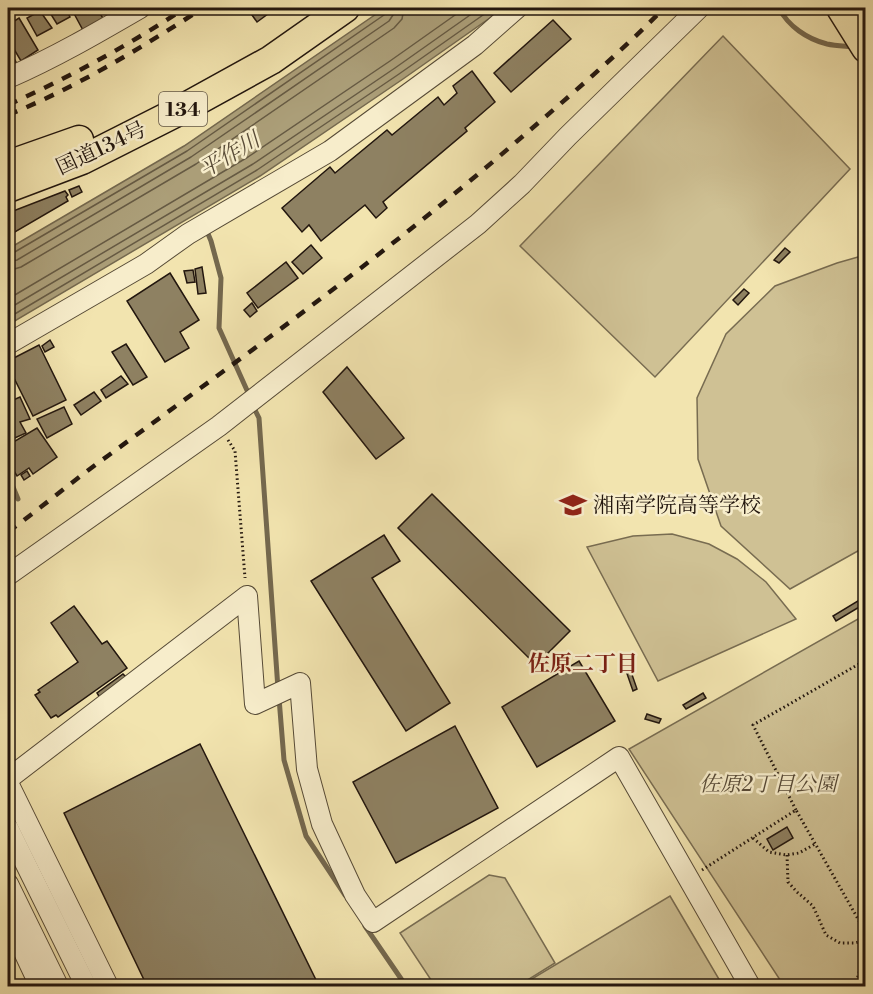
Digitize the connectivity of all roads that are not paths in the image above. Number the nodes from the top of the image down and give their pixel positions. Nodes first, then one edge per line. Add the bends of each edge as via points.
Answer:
1 (140, 8) edge
2 (312, 8) edge
3 (345, 8) edge
4 (517, 8) edge
5 (699, 8) edge
6 (841, 8) edge
7 (856, 8) edge
8 (114, 14) edge
9 (866, 23) edge
10 (866, 48) edge
11 (8, 78) edge
12 (8, 165) edge
13 (8, 188) edge
14 (8, 344) edge
15 (8, 575) edge
16 (8, 781) edge
17 (8, 828) edge
18 (8, 884) edge
19 (10, 926) edge
20 (40, 987) edge
21 (58, 987) edge
22 (86, 987) edge
23 (108, 987) edge
24 (750, 987) edge

1 - 8 street
2 - 12 highway, 国道134号 / 134 via 262,43 165,98 75,142
3 - 13 highway, 国道134号 / 134 via 271,60 173,114 82,160
4 - 14 street via 475,45 330,151
5 - 15 street via 478,224 219,426
6 - 10 highway
7 - 9 highway
8 - 11 street via 76,45
16 - 23 street
16 - 24 street via 247,596 255,704 300,683 307,769 322,824 354,895 373,922 619,758
17 - 22 street
18 - 21 street
19 - 20 street

